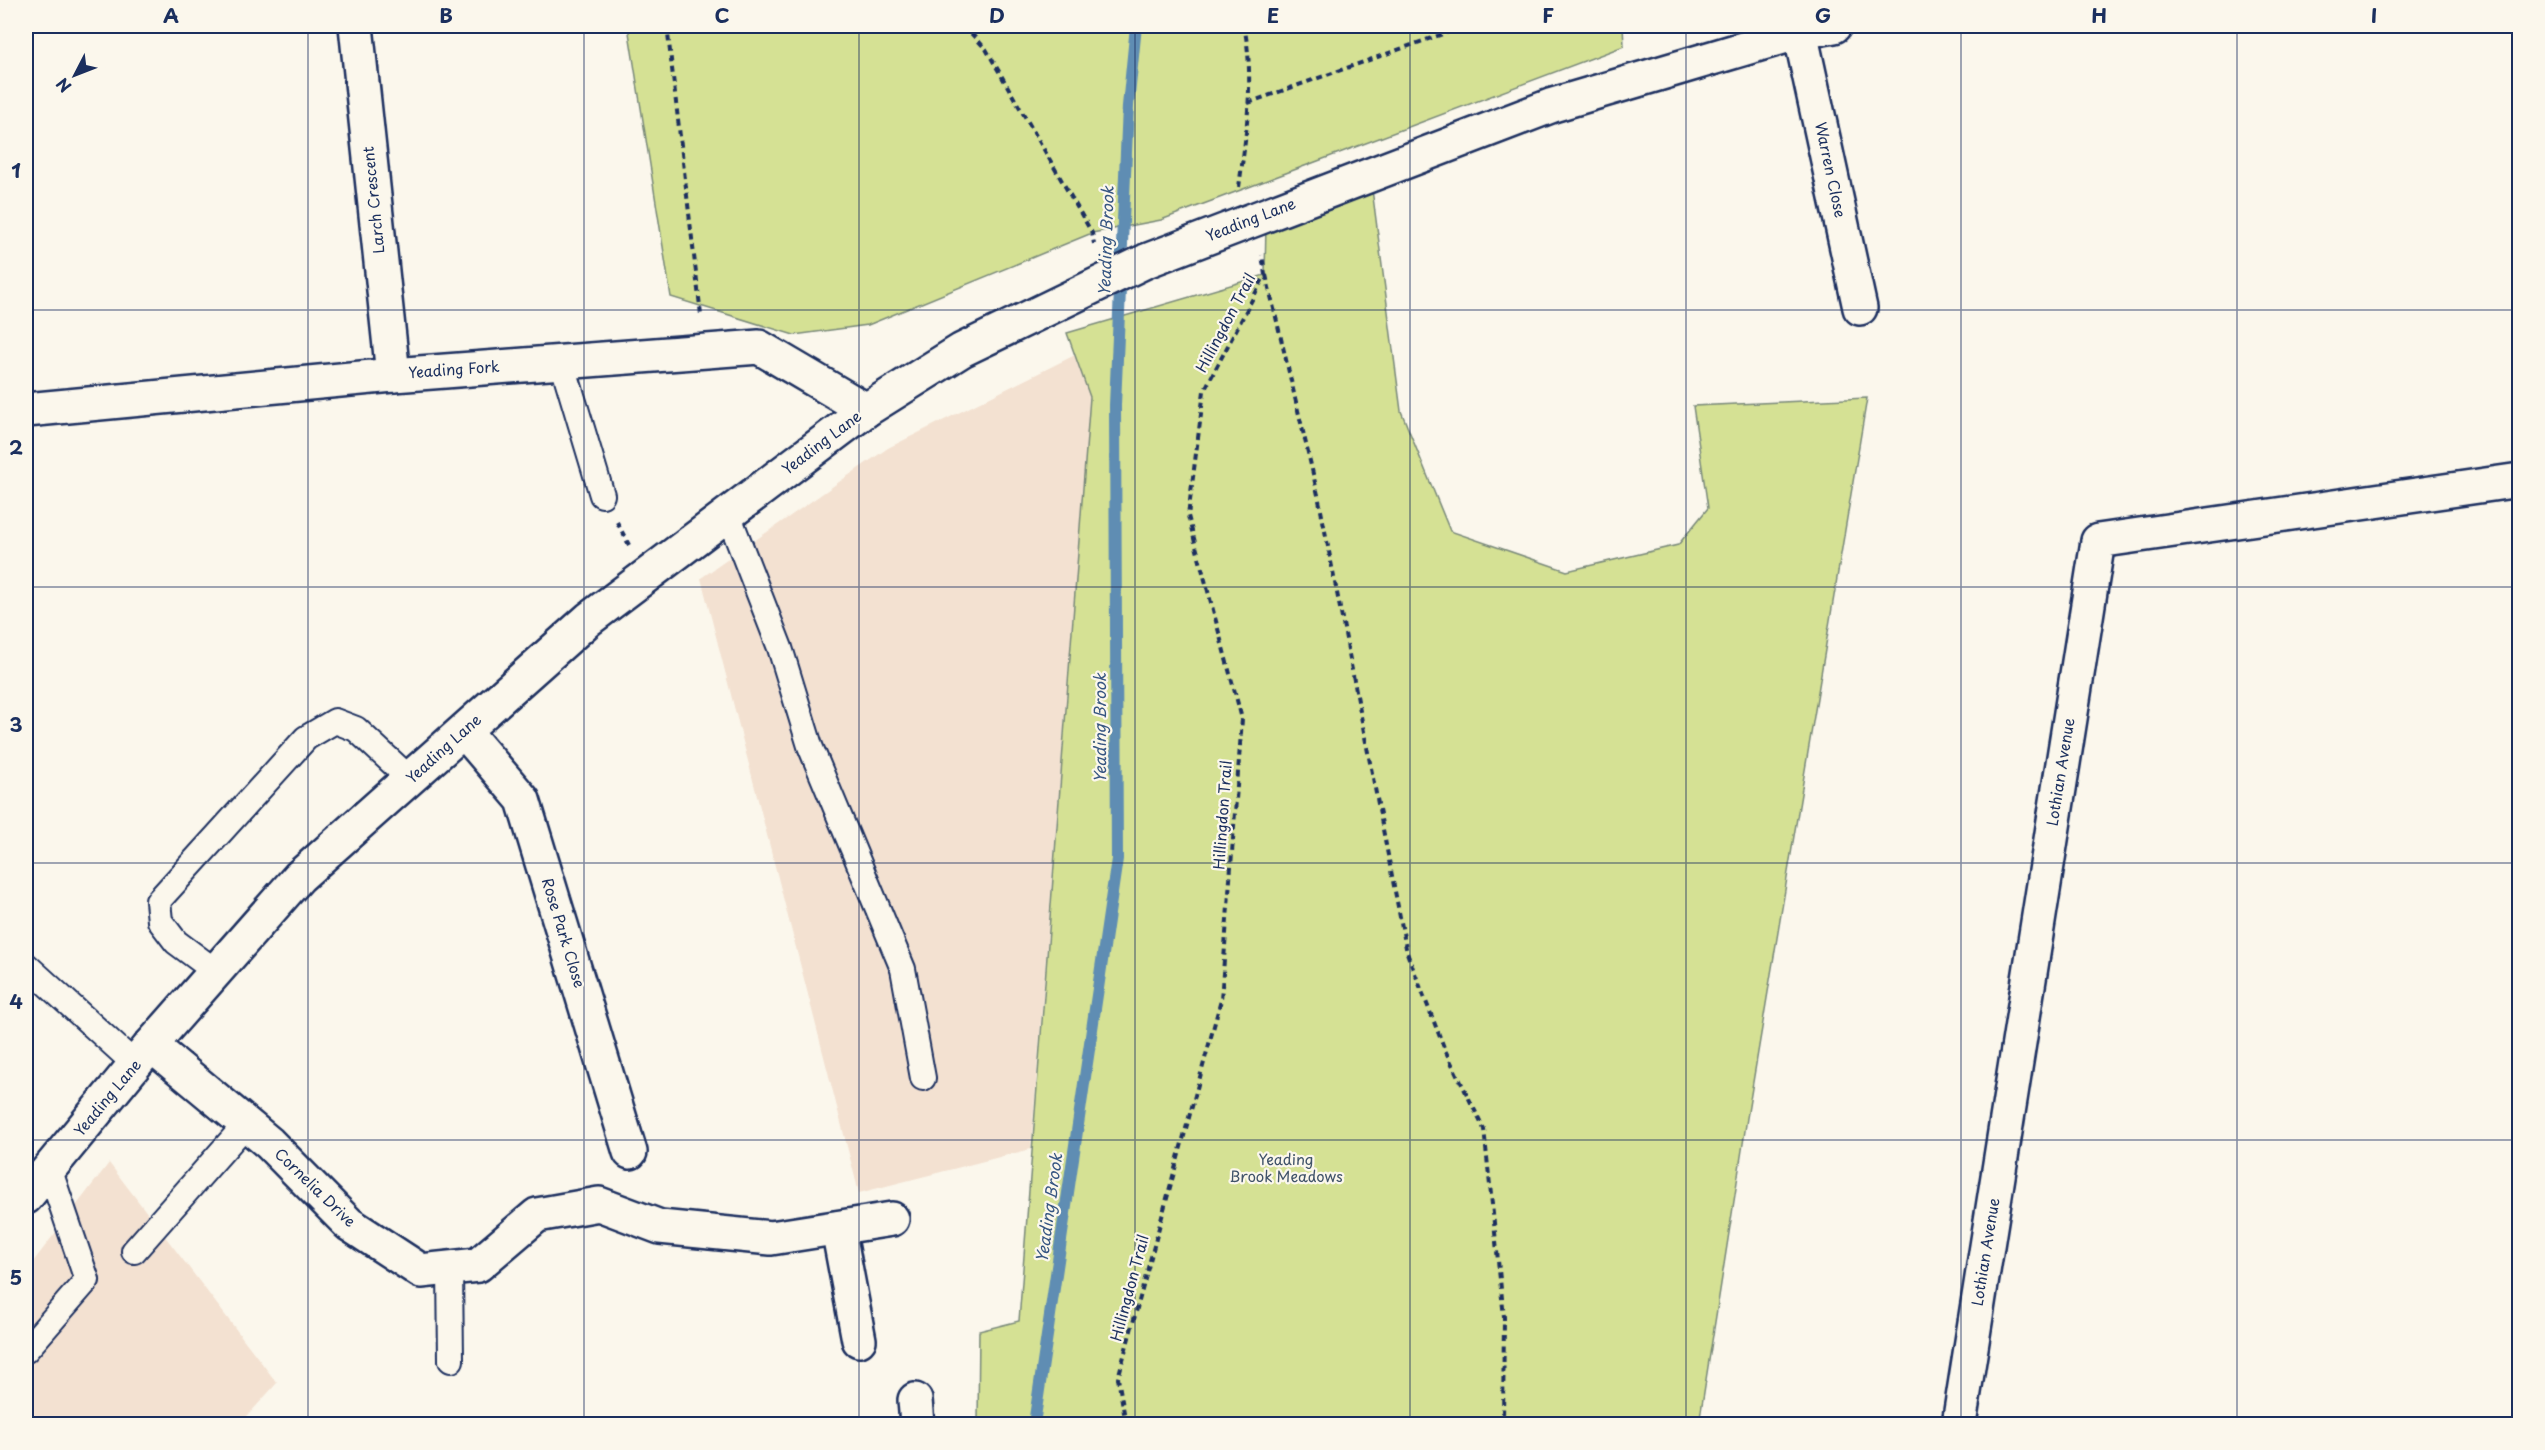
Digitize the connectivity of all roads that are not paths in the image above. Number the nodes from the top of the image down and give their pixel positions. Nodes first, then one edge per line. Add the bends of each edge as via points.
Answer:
1 (356, 26) edge
2 (1834, 26) edge
3 (1800, 32) junction
4 (1860, 308) dead end
5 (562, 362) junction
6 (393, 375) junction
7 (26, 410) edge
8 (866, 410) junction
9 (2520, 480) edge
10 (602, 495) road end
11 (728, 514) junction
12 (464, 731) junction
13 (410, 779) junction
14 (26, 965) edge
15 (215, 971) junction
16 (143, 1055) junction
17 (924, 1078) dead end
18 (246, 1124) junction
19 (630, 1152) dead end
20 (50, 1168) junction
21 (26, 1197) edge
22 (892, 1220) dead end
23 (838, 1227) junction
24 (134, 1251) dead end
25 (450, 1268) junction
26 (859, 1340) dead end
27 (26, 1350) edge
28 (451, 1360) dead end
29 (1959, 1425) edge

1 - 6 street, Larch Crescent
2 - 3 street, Yeading Lane
3 - 4 street, Warren Close
3 - 8 street, Yeading Lane via 1554,105 1146,261 962,350
5 - 6 street, Yeading Fork
5 - 8 street, Yeading Fork via 759,347
5 - 10 lane
6 - 7 street, Yeading Fork
8 - 11 street, Yeading Lane
9 - 29 street, Lothian Avenue via 2098,541
11 - 12 street, Yeading Lane via 589,619
11 - 17 lane via 780,648 810,746 903,969
12 - 13 street, Yeading Lane
12 - 19 street, Rose Park Close via 523,800
13 - 15 street, Yeading Lane via 299,877
13 - 15 lane via 356,729 335,721 306,738 158,901 160,921 176,942
14 - 16 lane
15 - 16 street, Yeading Lane
16 - 18 street, Cornelia Drive
16 - 20 street, Yeading Lane
18 - 24 lane
18 - 25 street, Cornelia Drive via 349,1224 421,1271
20 - 21 street, Yeading Lane
20 - 27 lane via 87,1280
22 - 23 street, Cornelia Drive
23 - 25 street, Cornelia Drive via 771,1238 660,1227 599,1204 537,1215 478,1265
23 - 26 street
25 - 28 lane

